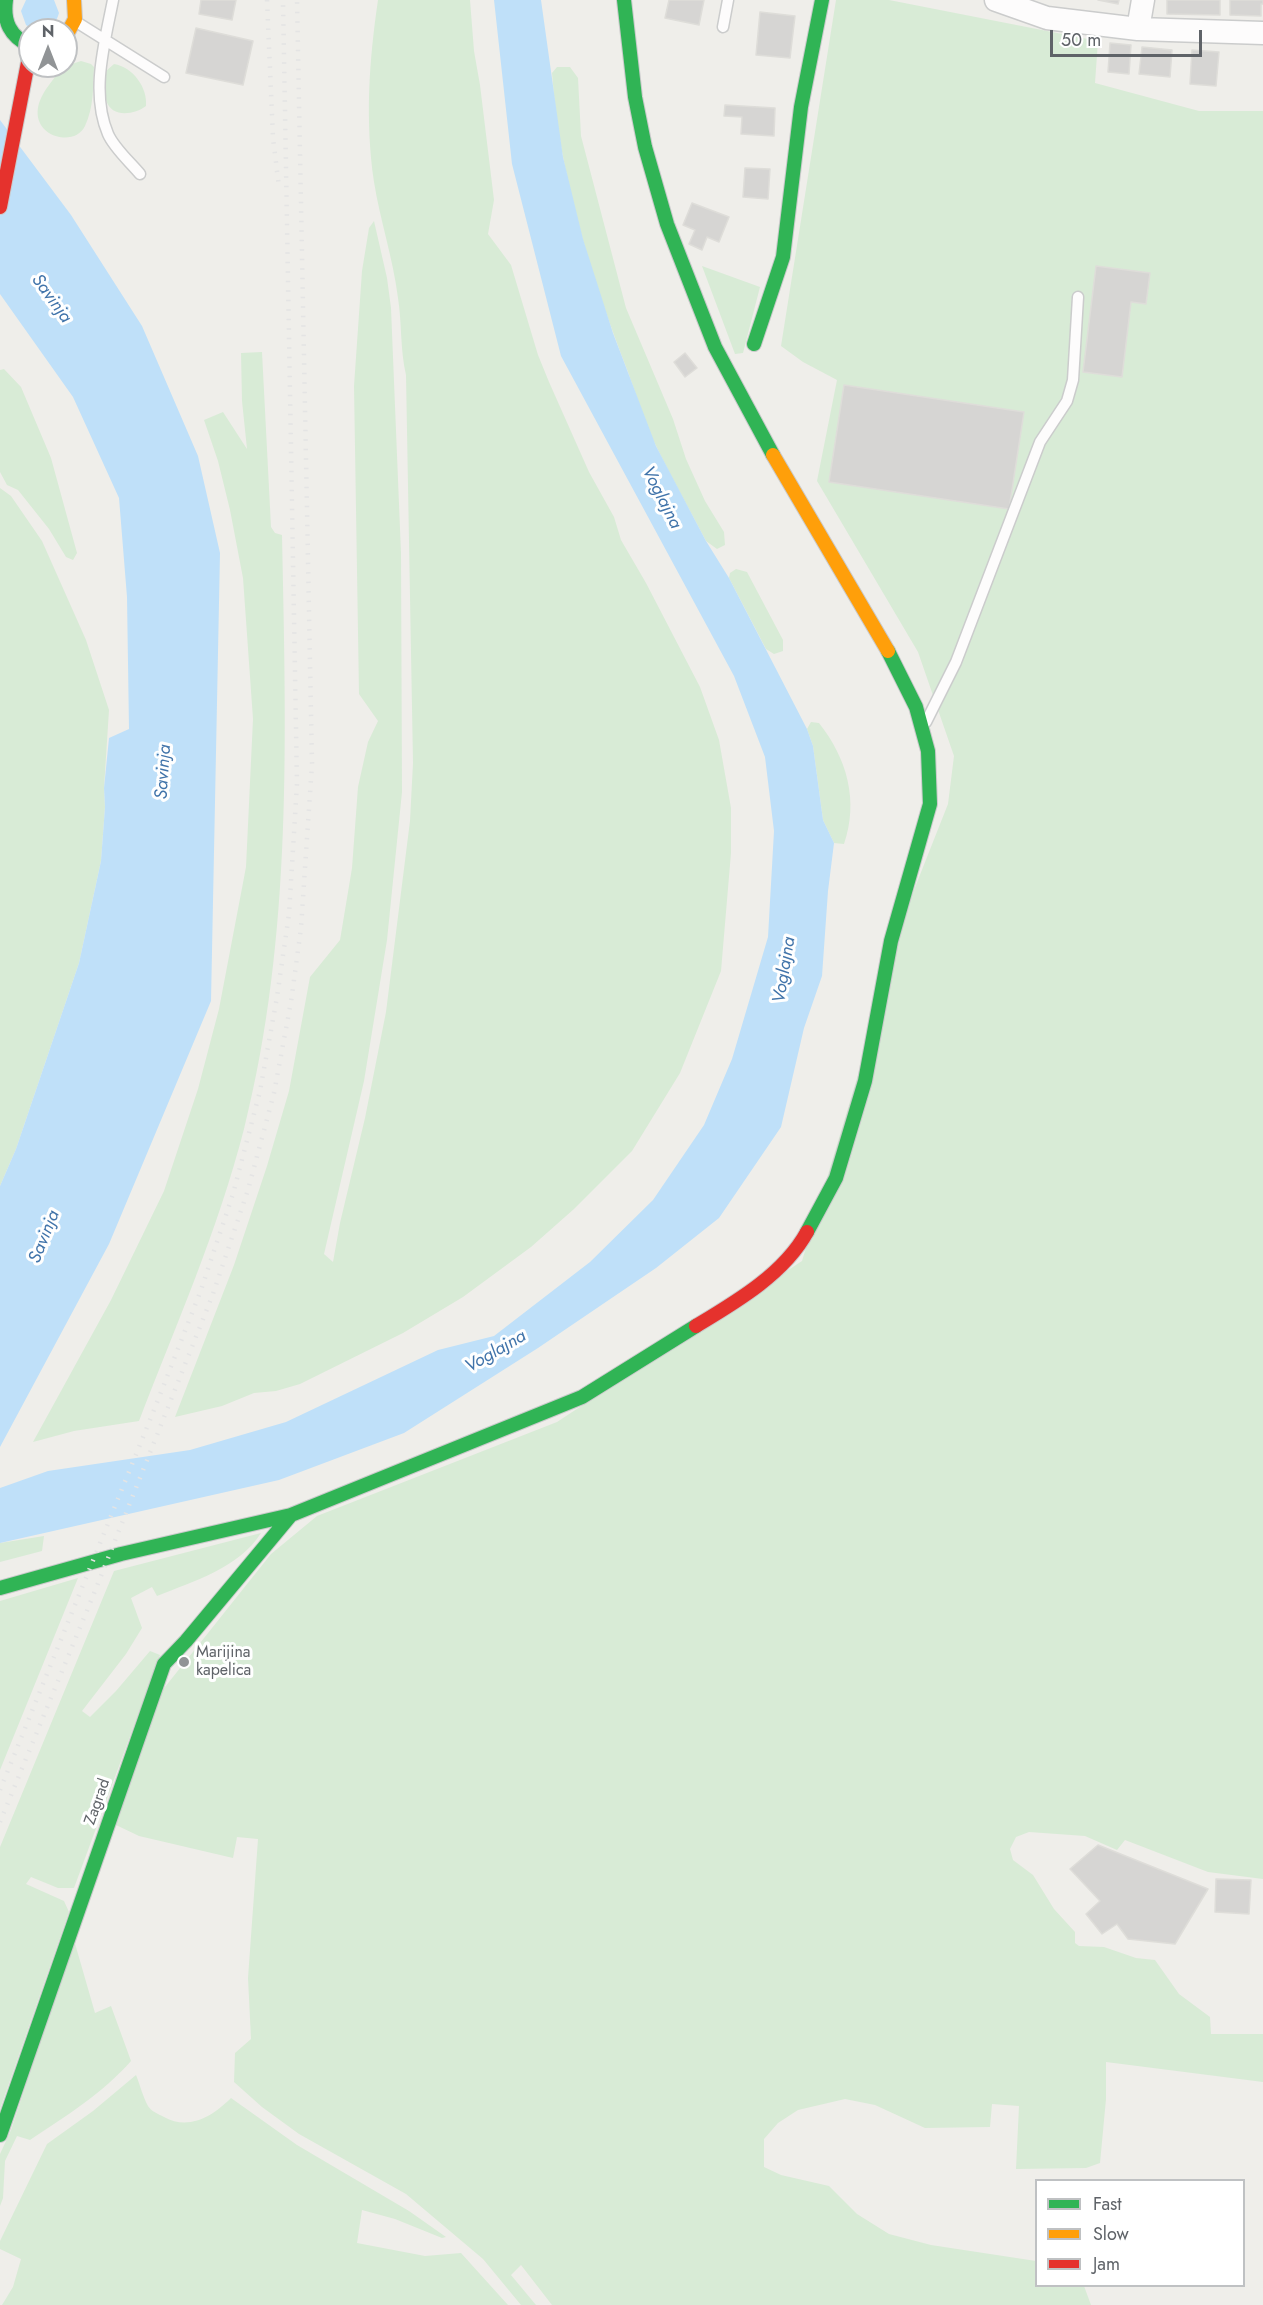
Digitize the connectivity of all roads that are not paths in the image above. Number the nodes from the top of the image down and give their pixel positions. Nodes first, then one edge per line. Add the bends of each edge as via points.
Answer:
1 (6, 0) edge
2 (74, 0) edge
3 (113, 0) edge
4 (624, 0) edge
5 (728, 0) edge
6 (822, 0) edge
7 (996, 0) edge
8 (1143, 0) edge
9 (75, 18) edge
10 (78, 23) edge
11 (723, 27) dead end
12 (1138, 29) junction
13 (1263, 33) edge
14 (18, 39) edge
15 (105, 39) junction
16 (164, 77) dead end
17 (24, 78) edge
18 (140, 174) dead end
19 (0, 207) edge
20 (1078, 297) dead end
21 (754, 344) dead end
22 (922, 730) junction
23 (291, 1515) junction
24 (0, 1588) edge
25 (0, 2135) edge

1 - 14 street via 6,24
2 - 9 street
3 - 15 lane
4 - 22 street via 645,147 667,224 715,347 786,479 890,655 916,707
5 - 11 lane
6 - 21 street via 801,107 783,257
7 - 12 street via 1047,18
8 - 12 street
10 - 15 lane
12 - 13 street
15 - 16 lane
15 - 18 lane via 99,102 108,135
17 - 19 street
20 - 22 lane via 1073,380 1067,401 1040,442 956,662
22 - 23 street via 928,751 930,804 891,941 865,1082 836,1178 797,1250 734,1303 582,1397
23 - 24 street via 121,1554
23 - 25 street, Zagrad via 164,1664

